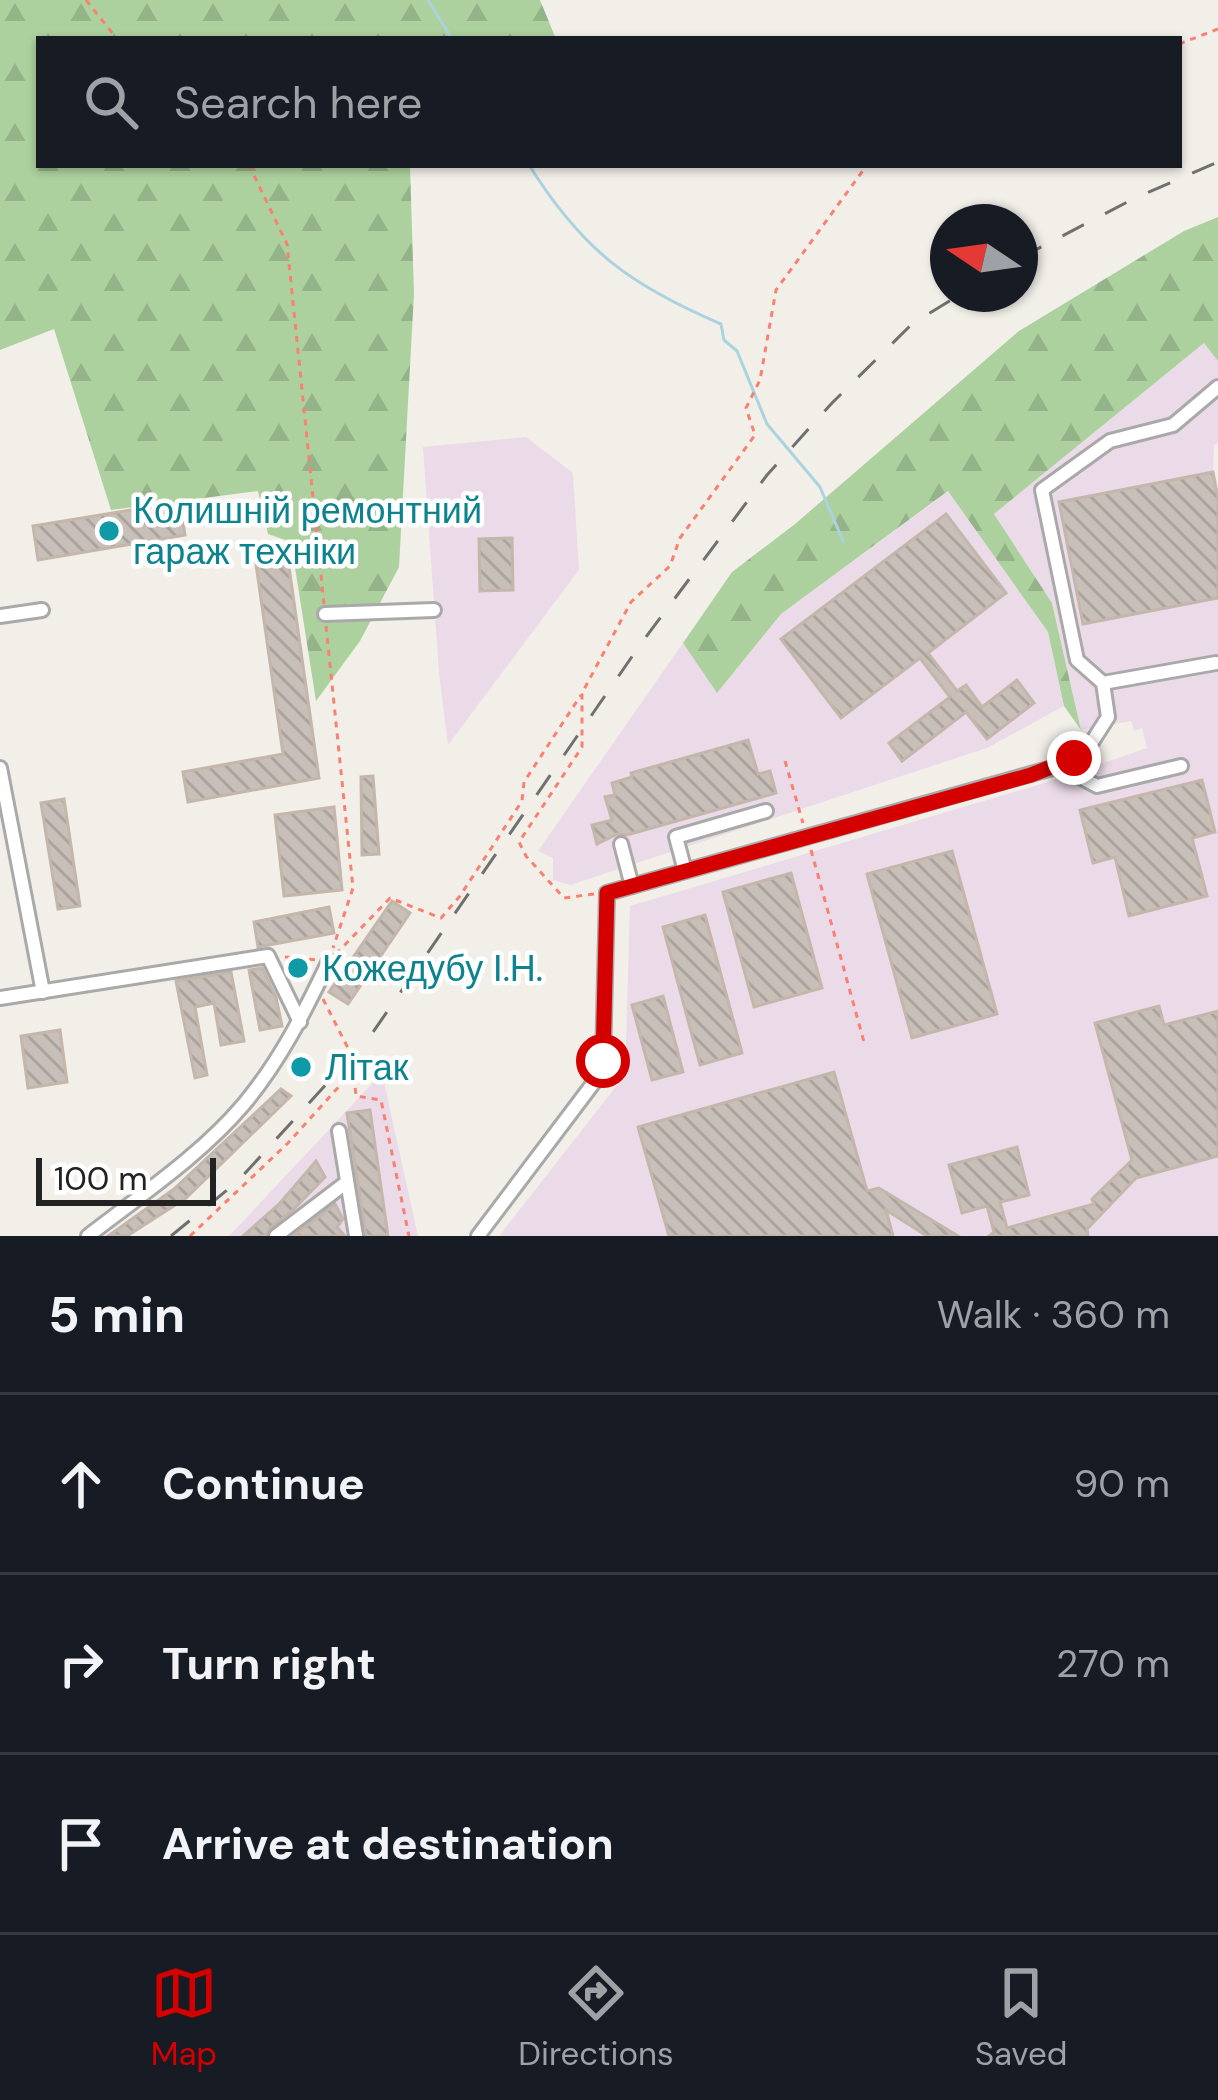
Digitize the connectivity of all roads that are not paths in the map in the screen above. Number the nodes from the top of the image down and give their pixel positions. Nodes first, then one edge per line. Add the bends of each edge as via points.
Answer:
1 (1218, 387) edge
2 (42, 610) dead end
3 (434, 610) dead end
4 (325, 614) road end
5 (0, 616) edge
6 (1216, 663) edge
7 (1103, 683) junction
8 (1059, 766) junction
9 (1181, 766) dead end
10 (0, 768) edge
11 (766, 811) dead end
12 (621, 844) dead end
13 (686, 871) junction
14 (632, 886) junction
15 (329, 961) road end
16 (43, 992) junction
17 (0, 998) edge
18 (300, 1022) junction
19 (339, 1131) dead end
20 (347, 1181) junction
21 (88, 1236) edge
22 (276, 1236) edge
23 (356, 1236) edge
24 (478, 1236) edge

1 - 7 street via 1173,425 1110,441 1042,490 1077,660
2 - 5 street
3 - 4 street
6 - 7 street
7 - 8 street via 1108,717 1093,742
8 - 9 street via 1097,786
8 - 13 street
10 - 16 street
11 - 13 street via 676,837
12 - 14 street
13 - 14 street
14 - 24 street via 607,893 598,1077
15 - 18 street
16 - 17 street
16 - 18 street via 268,956
18 - 21 street via 243,1105
19 - 20 street
20 - 22 street
20 - 23 street

